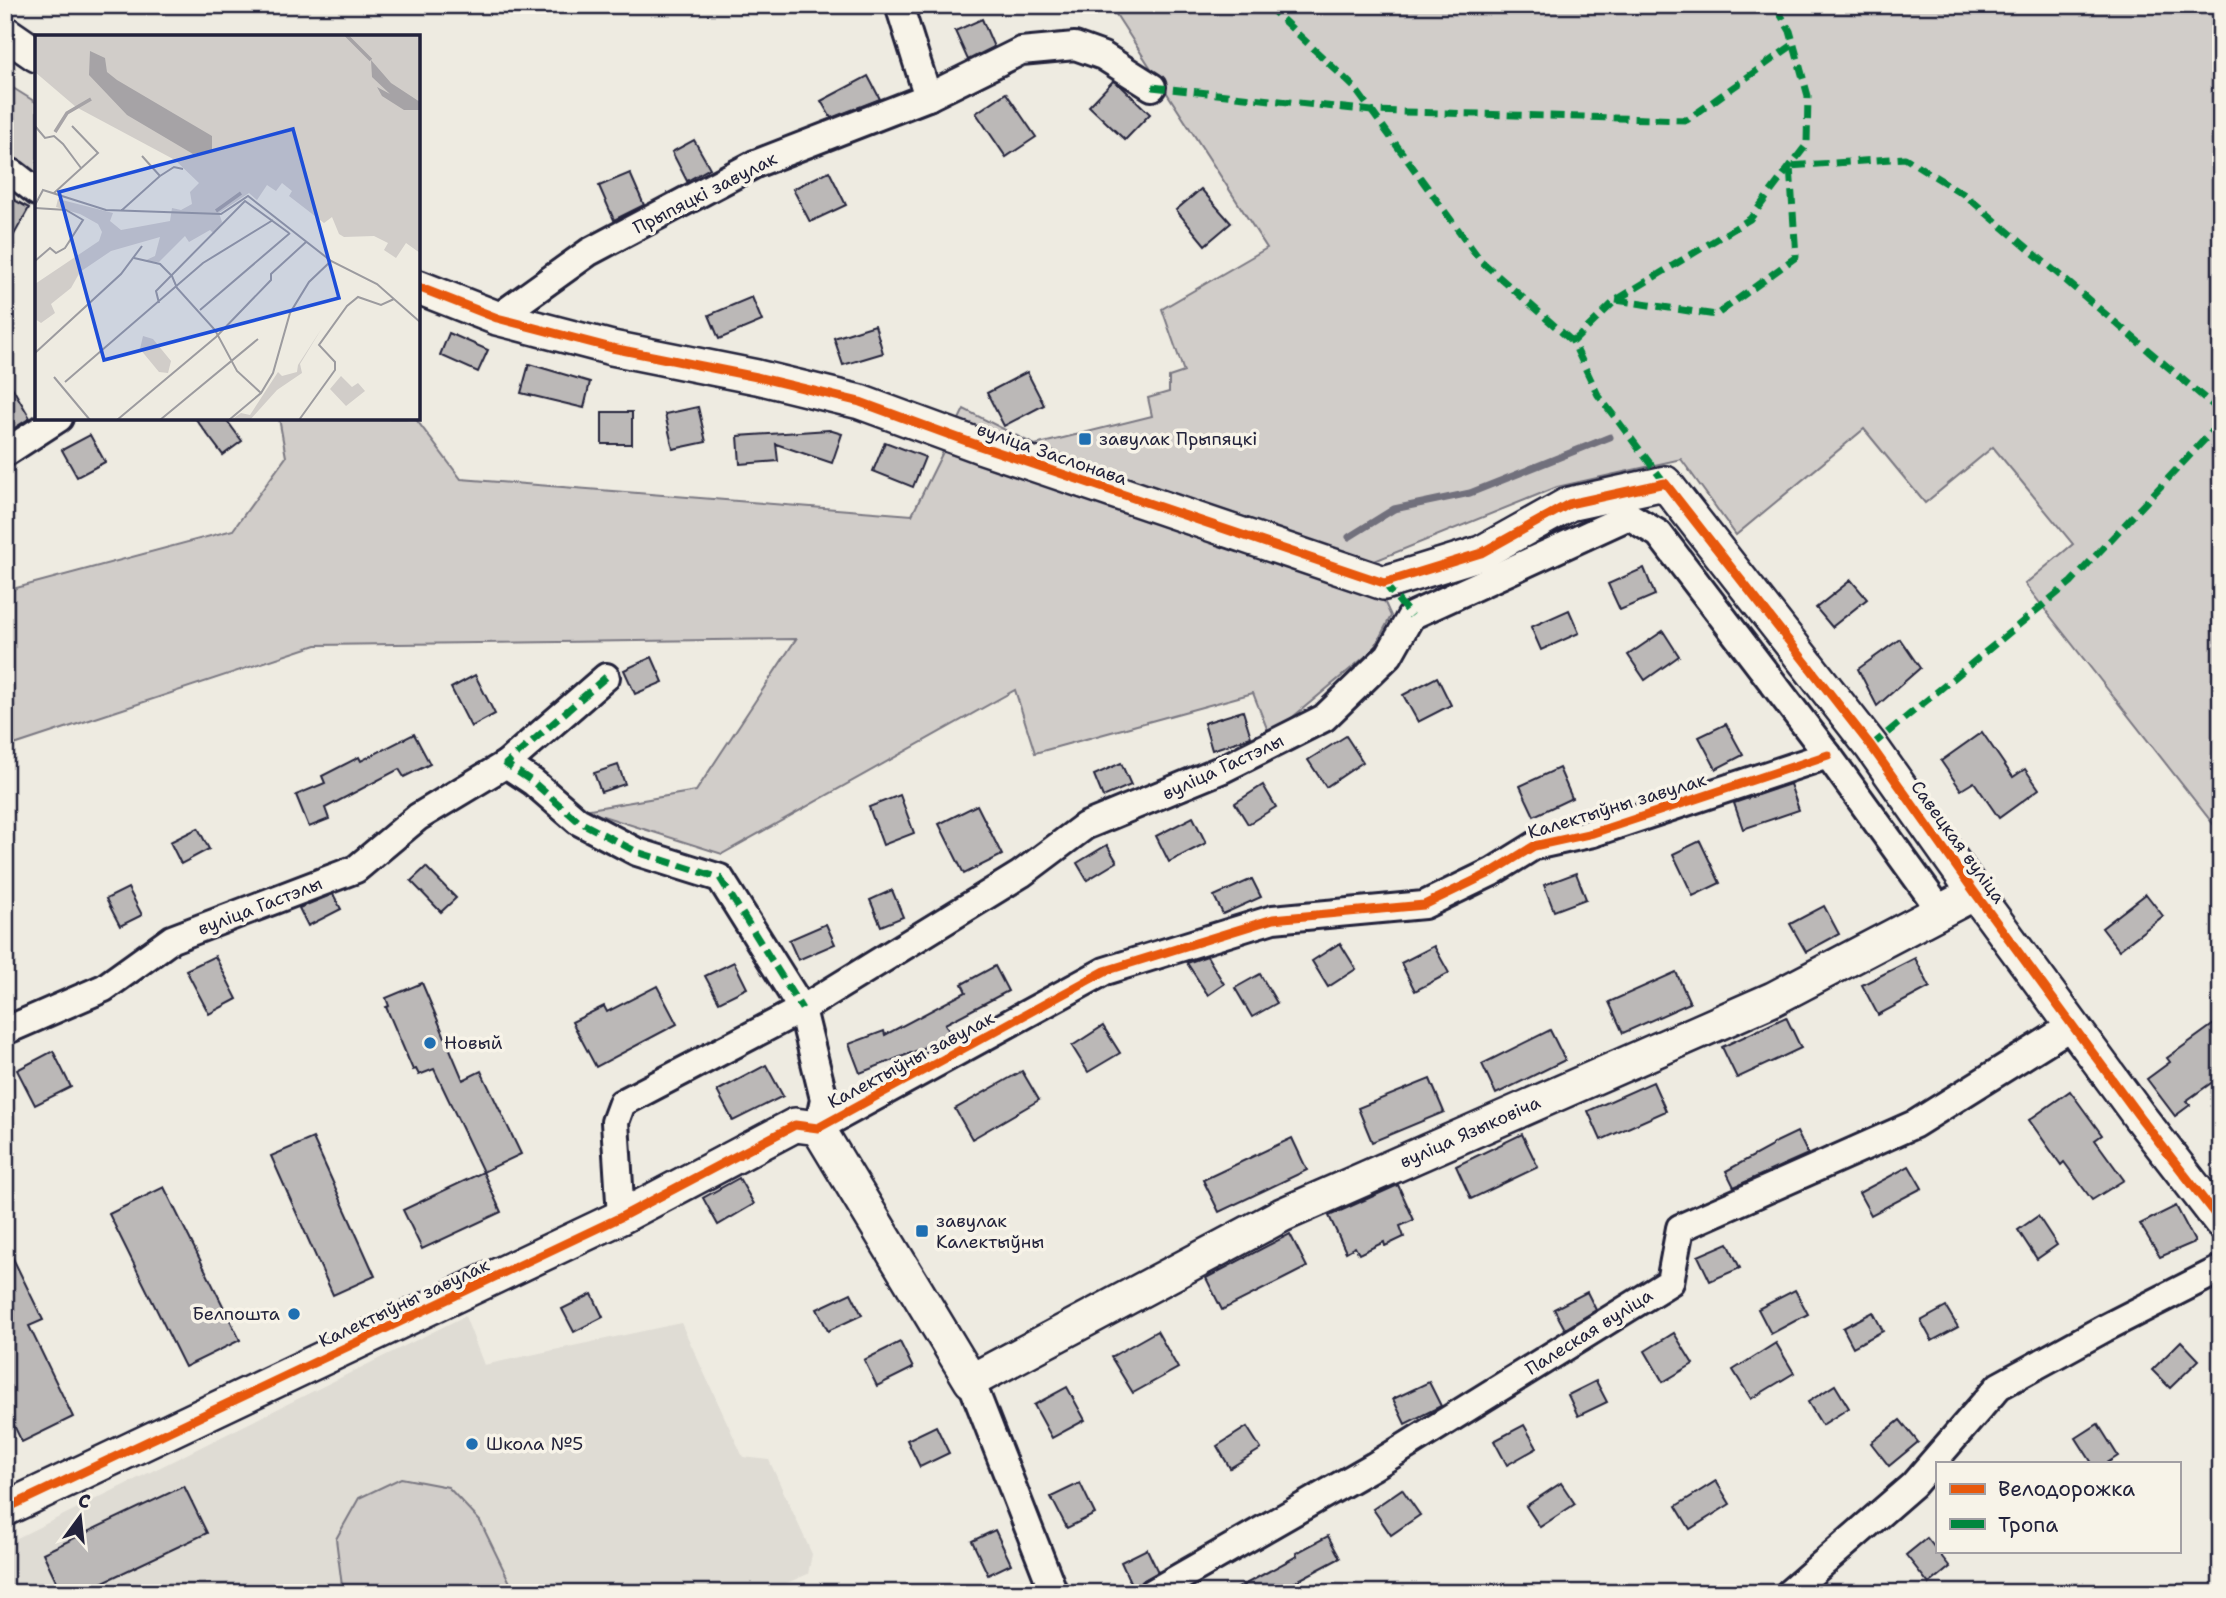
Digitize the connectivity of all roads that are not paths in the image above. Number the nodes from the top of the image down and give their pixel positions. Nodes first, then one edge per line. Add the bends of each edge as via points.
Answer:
1 (899, 5) edge
2 (5, 33) edge
3 (35, 54) edge
4 (1152, 87) dead end
5 (928, 97) junction
6 (5, 170) edge
7 (35, 190) edge
8 (420, 288) edge
9 (497, 318) junction
10 (56, 420) edge
11 (5, 453) edge
12 (1665, 483) joint
13 (606, 677) dead end
14 (1828, 755) junction
15 (506, 764) junction
16 (1975, 893) junction
17 (1940, 910) junction
18 (802, 1009) junction
19 (2073, 1026) junction
20 (5, 1031) edge
21 (818, 1128) junction
22 (621, 1217) junction
23 (2221, 1222) edge
24 (2221, 1269) edge
25 (971, 1381) junction
26 (5, 1509) edge
27 (1054, 1593) edge
28 (1152, 1593) edge
29 (1789, 1593) edge

1 - 5 street
2 - 3 street
4 - 5 street, Прыпяцкі завулак via 1103,56 1075,46 1021,51
5 - 9 street, Прыпяцкі завулак via 755,164 589,252
6 - 7 street
8 - 9 street, вуліца Заслонава
9 - 12 street, вуліца Заслонава via 860,402 1384,583 1481,553 1569,504
10 - 11 street
12 - 16 street, Савецкая вуліца via 1871,746
13 - 15 street, вуліца Гастэлы
14 - 17 street
14 - 18 street, вуліца Гастэлы via 1660,534 1629,516 1411,617 1389,655 1324,718 1223,769 1085,826 1021,874
14 - 21 street, Калектыўны завулак via 1593,833 1534,846 1424,905 1273,919 1105,971
15 - 18 street via 578,821 637,852 720,878
15 - 20 street, вуліца Гастэлы via 418,817 356,869 172,939 104,988
16 - 17 street, вуліца Языковіча
16 - 19 street, Савецкая вуліца
17 - 25 street, вуліца Языковіча via 1773,999 1282,1215
18 - 21 street via 824,1099
18 - 22 street, вуліца Гастэлы via 622,1103 615,1122
19 - 23 street, Савецкая вуліца
19 - 28 street, Палеская вуліца via 1915,1124 1680,1228 1670,1282 1374,1466
21 - 22 street, Калектыўны завулак via 795,1125
21 - 25 street
22 - 26 street, Калектыўны завулак
24 - 29 street via 1999,1386 1913,1485
25 - 27 street

